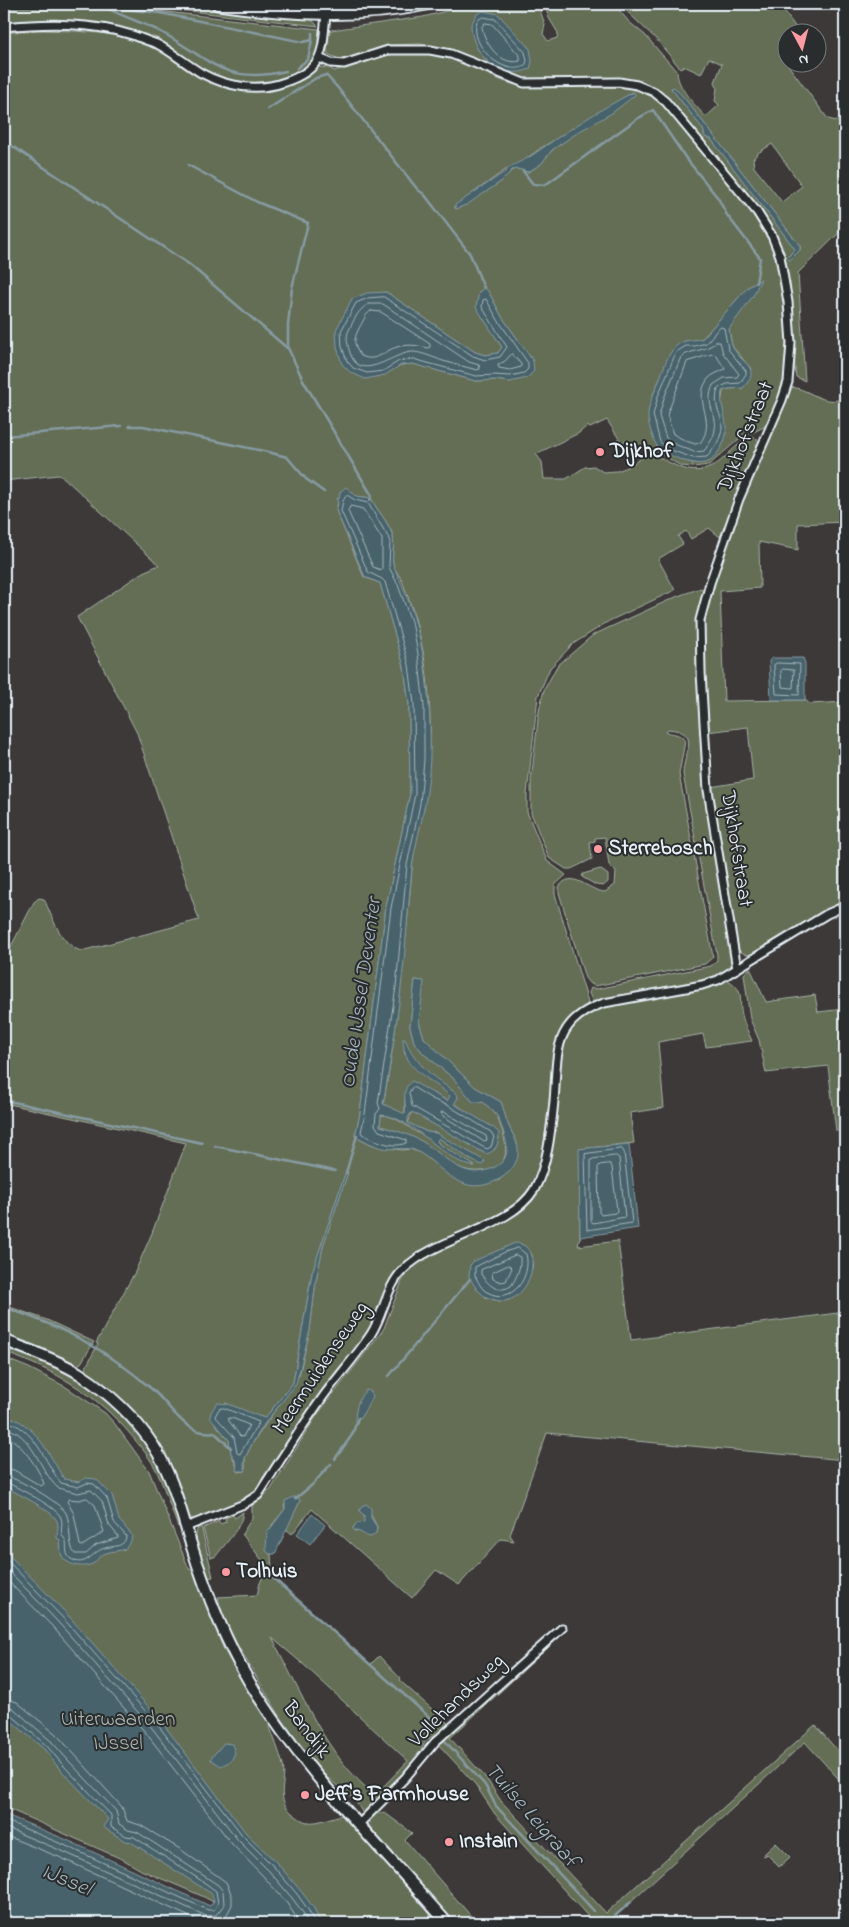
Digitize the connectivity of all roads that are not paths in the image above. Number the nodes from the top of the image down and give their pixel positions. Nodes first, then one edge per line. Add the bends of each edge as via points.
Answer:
1 (218, 4) edge
2 (426, 4) edge
3 (326, 14) junction
4 (4, 27) edge
5 (319, 58) junction
6 (845, 906) edge
7 (737, 969) junction
8 (4, 1340) edge
9 (186, 1527) junction
10 (562, 1628) dead end
11 (358, 1824) junction
12 (447, 1923) edge

1 - 3 main road
2 - 3 main road via 374,12
3 - 5 street
4 - 5 street via 50,24 130,34 157,44 201,73 241,86 263,88 299,77
5 - 7 street, Dijkhofstraat via 344,64 388,50 430,50 451,54 524,83 618,82 637,85 654,92 666,102 757,212 772,236 780,256 788,302 788,382 739,499 700,620 708,790
6 - 7 street, Meermuidenseweg
7 - 9 street, Meermuidenseweg via 702,985 604,1002 576,1017 560,1044 547,1149 534,1189 526,1201 507,1215 422,1255 404,1270 394,1283 371,1334 324,1394 258,1495 244,1504
8 - 9 street, Bandijk via 78,1373 129,1414 154,1447
9 - 11 street, Bandijk via 215,1614 250,1682 304,1761
10 - 11 street, Vollehandsweg via 435,1742 405,1778
11 - 12 street, Bandijk

